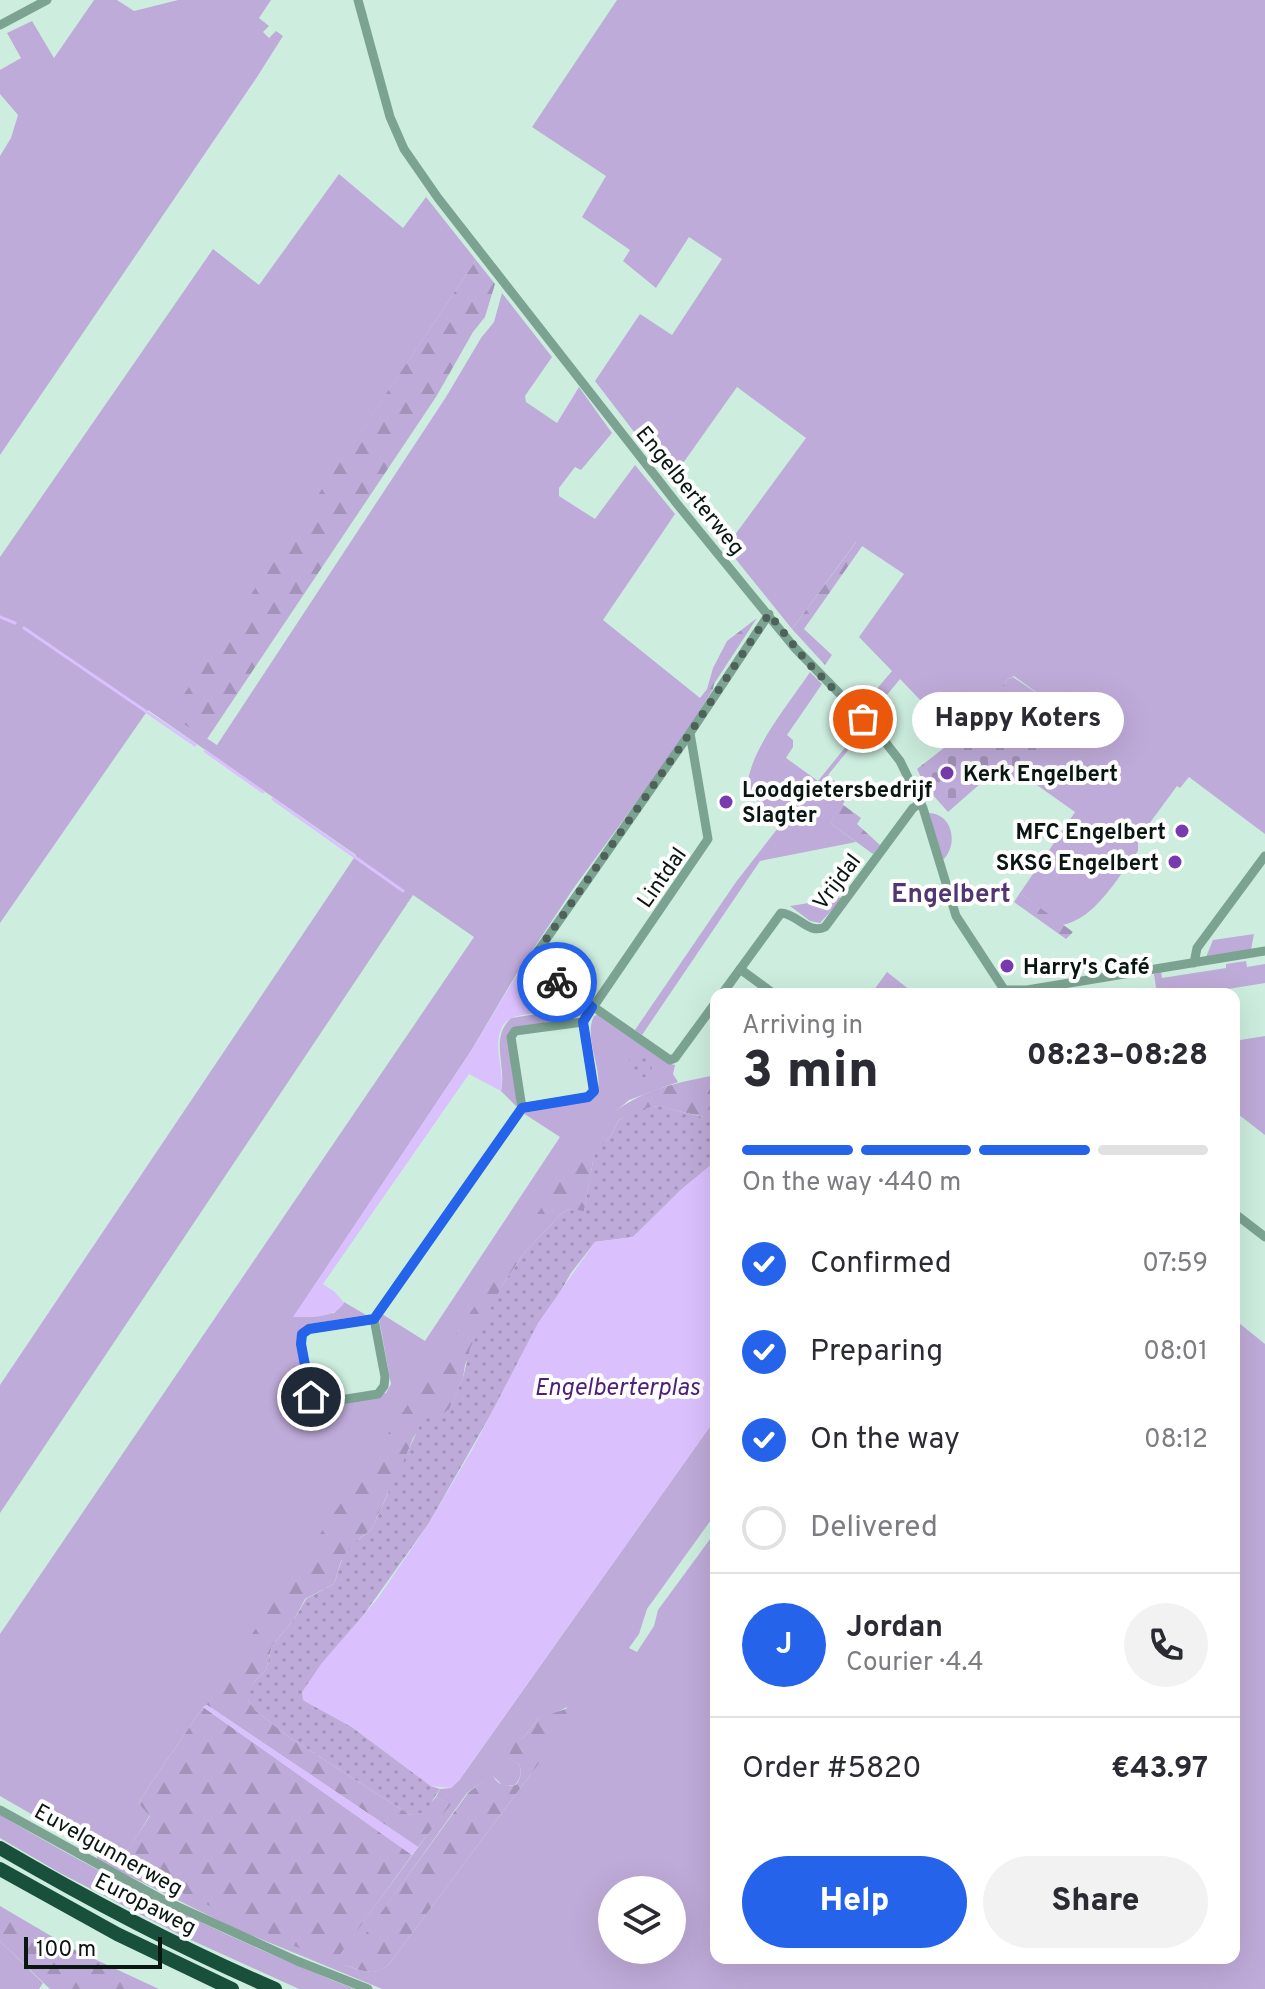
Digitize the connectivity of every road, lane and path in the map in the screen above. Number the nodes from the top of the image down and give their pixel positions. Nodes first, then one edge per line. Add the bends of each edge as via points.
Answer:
1 (47, 0) edge
2 (358, 0) edge
3 (0, 25) edge
4 (769, 614) junction
5 (690, 733) junction
6 (921, 803) junction
7 (1265, 856) edge
8 (1265, 951) edge
9 (1194, 963) junction
10 (740, 969) junction
11 (726, 988) edge
12 (766, 988) edge
13 (1003, 988) edge
14 (1049, 988) edge
15 (592, 1007) junction
16 (710, 1013) edge
17 (583, 1022) junction
18 (522, 1108) junction
19 (1240, 1218) edge
20 (1265, 1237) edge
21 (374, 1319) junction
22 (0, 1810) edge
23 (0, 1848) edge
24 (0, 1869) edge
25 (232, 1989) edge
26 (275, 1989) edge
27 (368, 1989) edge

1 - 3 street
2 - 4 street, Engelberterweg via 404,149 535,323
4 - 5 street
4 - 6 street, Engelberterweg via 879,734
5 - 15 street, Lintdal via 708,839
5 - 15 street via 534,962
6 - 10 street, Vrijdal via 825,927 811,928 790,913 781,913
6 - 13 street, Engelberterweg via 956,916
7 - 9 street via 1197,948
8 - 9 street
9 - 14 street
10 - 11 street, Vrijdal
10 - 12 street
15 - 16 street via 670,1060
15 - 17 street, Lintdal
17 - 18 street via 594,1091 588,1097
17 - 18 street via 515,1031 511,1037
18 - 21 street
19 - 20 street
21 - 21 street via 302,1334 315,1404 378,1394 384,1386
22 - 27 street, Euvelgunnerweg via 201,1919
23 - 26 highway, Europaweg via 106,1908
24 - 25 highway, Europaweg via 105,1928

